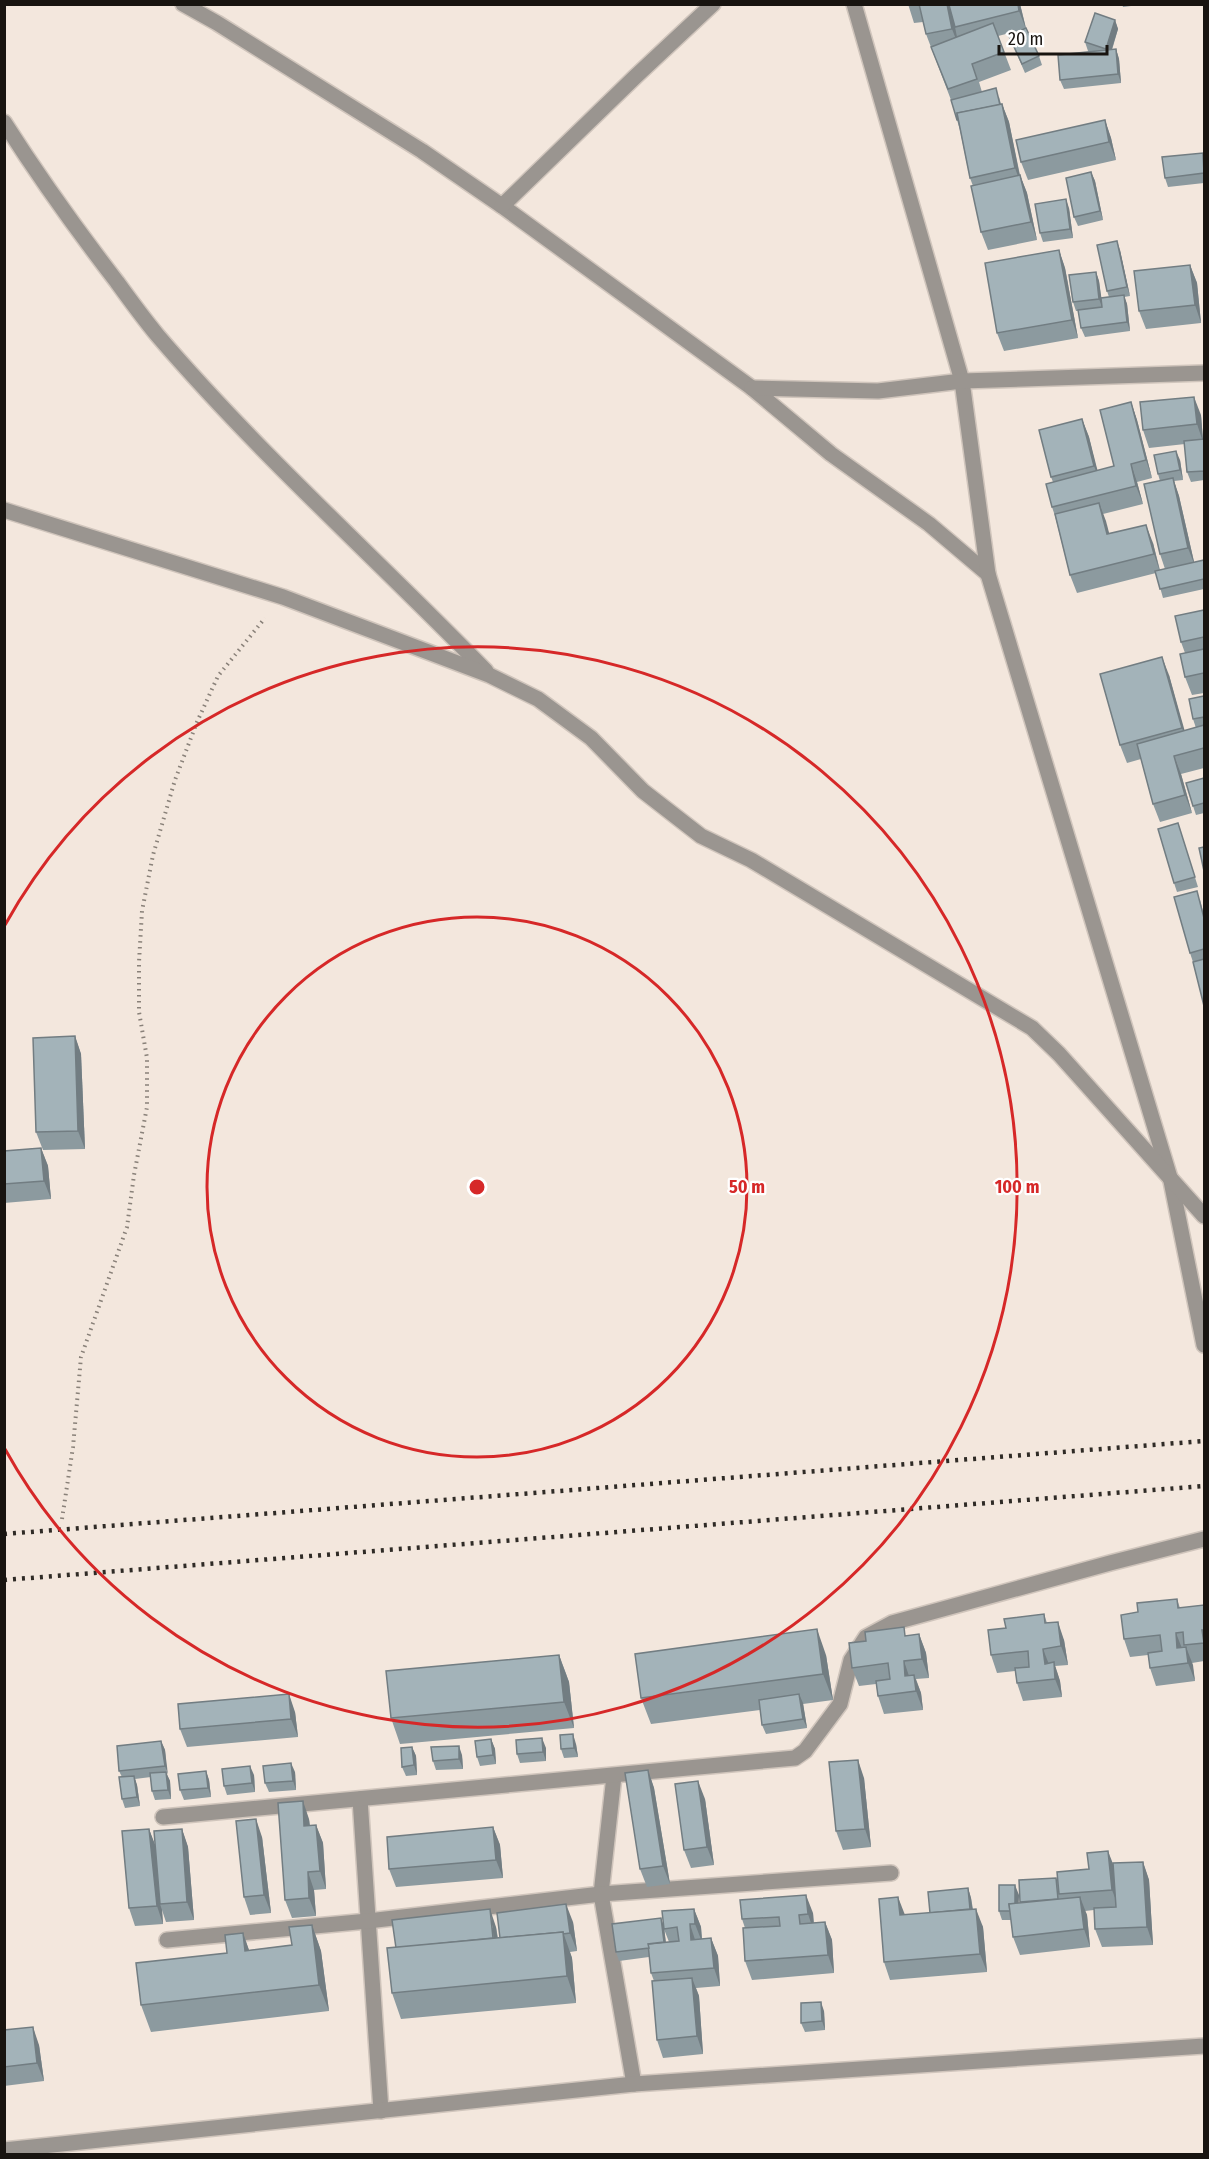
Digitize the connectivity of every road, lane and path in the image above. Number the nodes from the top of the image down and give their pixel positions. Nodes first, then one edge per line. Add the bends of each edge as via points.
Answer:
1 (183, 4) edge
2 (713, 4) edge
3 (854, 4) edge
4 (4, 122) edge
5 (502, 206) junction
6 (1204, 373) edge
7 (962, 381) junction
8 (752, 388) junction
9 (4, 510) edge
10 (988, 574) junction
11 (283, 597) junction
12 (489, 675) junction
13 (1172, 1181) junction
14 (1204, 1216) edge
15 (1204, 1345) edge
16 (62, 1519) dead end
17 (1204, 1539) edge
18 (614, 1776) junction
19 (360, 1800) junction
20 (163, 1817) dead end
21 (891, 1873) dead end
22 (601, 1894) junction
23 (368, 1921) junction
24 (167, 1940) dead end
25 (1204, 2046) edge
26 (634, 2084) junction
27 (381, 2111) junction
28 (4, 2150) edge

1 - 5 street via 422,151
2 - 5 street
3 - 7 street
4 - 12 street via 39,176 158,335 258,446
5 - 8 street
6 - 7 street
7 - 8 street via 878,392
7 - 10 street
8 - 10 street
9 - 11 street
10 - 13 street
11 - 12 street
11 - 16 path via 218,676 175,780 153,855 142,911 139,962 147,1107 127,1227 81,1358
12 - 13 street via 538,699 591,738 643,791 701,836 751,860 1032,1028
13 - 14 street
13 - 15 street
17 - 18 street via 892,1623 866,1636 851,1660 840,1704 805,1751 795,1758
18 - 19 street
18 - 22 street
19 - 20 street
19 - 23 street
21 - 22 street
22 - 23 street
22 - 26 street
23 - 24 street
23 - 27 street
25 - 26 street
26 - 27 street
27 - 28 street

